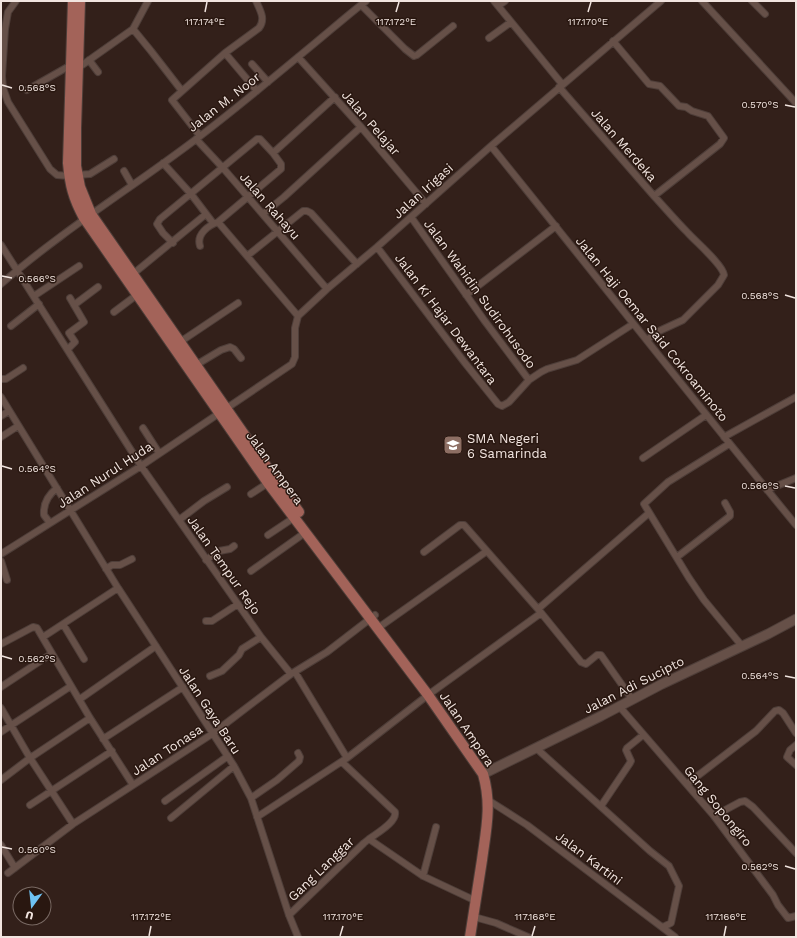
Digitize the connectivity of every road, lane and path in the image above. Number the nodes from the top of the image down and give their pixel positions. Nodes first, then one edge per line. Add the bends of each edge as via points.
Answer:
1 (16, 1) edge
2 (148, 1) edge
3 (256, 1) edge
4 (494, 1) edge
5 (505, 1) edge
6 (661, 1) edge
7 (702, 1) edge
8 (752, 1) edge
9 (76, 3) edge
10 (364, 3) edge
11 (498, 6) junction
12 (765, 14) dead end
13 (511, 22) junction
14 (453, 26) dead end
15 (133, 29) junction
16 (489, 38) dead end
17 (613, 41) junction
18 (225, 53) junction
19 (298, 57) junction
20 (89, 60) junction
21 (252, 64) dead end
22 (74, 67) junction
23 (98, 72) dead end
24 (268, 82) junction
25 (561, 86) junction
26 (27, 90) dead end
27 (182, 91) junction
28 (257, 91) junction
29 (335, 97) junction
30 (796, 103) edge
31 (361, 127) junction
32 (198, 137) junction
33 (491, 146) junction
34 (273, 153) junction
35 (114, 159) dead end
36 (163, 163) junction
37 (223, 168) junction
38 (124, 171) dead end
39 (73, 176) junction
40 (132, 185) junction
41 (191, 194) junction
42 (654, 196) junction
43 (248, 197) junction
44 (426, 204) junction
45 (206, 214) junction
46 (263, 214) junction
47 (87, 216) junction
48 (412, 219) junction
49 (216, 223) junction
50 (556, 226) junction
51 (278, 232) junction
52 (173, 243) junction
53 (1, 245) edge
54 (200, 246) dead end
55 (377, 247) junction
56 (247, 256) junction
57 (357, 264) junction
58 (78, 266) dead end
59 (18, 270) junction
60 (133, 274) junction
61 (1, 284) edge
62 (98, 287) dead end
63 (327, 289) junction
64 (138, 294) junction
65 (466, 295) junction
66 (34, 296) junction
67 (70, 298) dead end
68 (238, 303) dead end
69 (39, 304) junction
70 (74, 305) junction
71 (114, 312) dead end
72 (298, 316) junction
73 (633, 324) junction
74 (11, 326) dead end
75 (69, 333) junction
76 (61, 338) junction
77 (647, 340) junction
78 (180, 342) junction
79 (68, 349) junction
80 (241, 358) dead end
81 (196, 365) junction
82 (23, 368) dead end
83 (1, 379) edge
84 (530, 380) junction
85 (1, 397) edge
86 (796, 397) edge
87 (223, 410) junction
88 (10, 411) junction
89 (706, 415) junction
90 (1, 416) edge
91 (18, 426) junction
92 (143, 428) dead end
93 (1, 437) edge
94 (724, 437) junction
95 (729, 444) junction
96 (159, 453) junction
97 (643, 458) dead end
98 (141, 466) junction
99 (796, 478) edge
100 (268, 483) junction
101 (227, 486) dead end
102 (57, 488) junction
103 (768, 490) junction
104 (250, 494) dead end
105 (725, 503) dead end
106 (72, 514) junction
107 (649, 514) junction
108 (294, 517) junction
109 (179, 520) junction
110 (50, 523) junction
111 (796, 525) edge
112 (306, 532) junction
113 (268, 535) dead end
114 (234, 546) dead end
115 (487, 551) junction
116 (424, 552) dead end
117 (1, 554) edge
118 (677, 557) junction
119 (132, 559) dead end
120 (206, 560) junction
121 (1, 561) edge
122 (106, 569) junction
123 (251, 571) dead end
124 (7, 580) dead end
125 (118, 588) junction
126 (238, 604) junction
127 (539, 611) junction
128 (373, 617) junction
129 (796, 619) edge
130 (206, 620) dead end
131 (63, 624) junction
132 (380, 627) junction
133 (262, 637) junction
134 (43, 638) junction
135 (1, 644) edge
136 (156, 646) junction
137 (742, 646) junction
138 (51, 654) junction
139 (84, 659) dead end
140 (293, 673) junction
141 (210, 676) dead end
142 (71, 686) junction
143 (1, 687) edge
144 (183, 687) junction
145 (430, 694) junction
146 (80, 699) junction
147 (632, 699) junction
148 (619, 706) junction
149 (1, 708) edge
150 (90, 718) junction
151 (11, 725) junction
152 (1, 732) edge
153 (796, 733) edge
154 (212, 734) junction
155 (643, 735) junction
156 (104, 738) junction
157 (796, 745) edge
158 (536, 748) junction
159 (112, 751) junction
160 (298, 753) dead end
161 (228, 756) junction
162 (30, 758) junction
163 (345, 760) junction
164 (796, 765) edge
165 (234, 766) junction
166 (486, 773) junction
167 (1, 780) edge
168 (687, 784) junction
169 (133, 785) junction
170 (51, 791) junction
171 (251, 798) junction
172 (165, 801) dead end
173 (491, 801) junction
174 (30, 805) dead end
175 (601, 806) junction
176 (714, 816) junction
177 (257, 817) junction
178 (171, 818) dead end
179 (72, 824) junction
180 (436, 827) dead end
181 (369, 839) junction
182 (1, 845) edge
183 (796, 853) edge
184 (15, 868) junction
185 (8, 873) dead end
186 (423, 876) junction
187 (476, 901) junction
188 (289, 915) junction
189 (796, 916) edge
190 (478, 918) junction
191 (663, 928) junction
192 (298, 937) edge
193 (470, 937) edge
194 (475, 937) edge
195 (528, 937) edge
196 (675, 937) edge

1 - 39 street via 8,12 5,29 2,76 5,94 50,169 57,175
2 - 15 street
3 - 18 street via 263,17 262,24
4 - 11 street, Jalan Merdeka
5 - 11 street
6 - 17 street, Jalan Irigasi
7 - 30 street
8 - 12 street
9 - 22 main road, Jalan Ampera
10 - 14 street via 414,56
10 - 19 street, Jalan M. Noor
11 - 13 street, Jalan Merdeka
13 - 16 street
13 - 25 street, Jalan Merdeka
15 - 20 street
15 - 27 street
17 - 25 street, Jalan Irigasi
17 - 42 street, Jalan Merdeka via 649,84 660,86 679,106 708,116 724,138 720,144
18 - 27 street
18 - 28 street
19 - 24 street, Jalan M. Noor
19 - 29 street, Jalan Pelajar
20 - 22 street
20 - 23 street
21 - 24 street
22 - 26 street
22 - 39 main road, Jalan Ampera via 69,106
24 - 28 street, Jalan M. Noor
25 - 33 street, Jalan Irigasi
25 - 42 street, Jalan Merdeka
27 - 32 street, Jalan Rahayu via 172,102
28 - 32 street, Jalan M. Noor
29 - 31 street, Jalan Pelajar
29 - 34 street
31 - 44 street, Jalan Pelajar
31 - 46 street
32 - 36 street, Jalan M. Noor
32 - 37 street, Jalan Rahayu
33 - 44 street, Jalan Irigasi
33 - 50 street, Jalan Haji Oemar Said Cokroaminoto
34 - 37 street via 258,139
34 - 43 street via 281,164 281,169
35 - 39 street via 90,174
36 - 40 street, Jalan M. Noor
36 - 41 street
37 - 41 street
37 - 43 street, Jalan Rahayu
38 - 40 street
39 - 47 main road, Jalan Ampera via 71,189 78,206
40 - 47 street, Jalan M. Noor
41 - 45 street
41 - 52 street via 157,222 160,230
42 - 77 street via 720,266 724,275 718,285 683,320
43 - 46 street, Jalan Rahayu
43 - 49 street
44 - 48 street, Jalan Irigasi
45 - 49 street
45 - 52 street
46 - 51 street, Jalan Rahayu
47 - 59 street, Jalan M. Noor
47 - 60 main road, Jalan Ampera
47 - 64 main road, Jalan Ampera
48 - 55 street, Jalan Irigasi
48 - 65 street, Jalan Wahidin Sudirohusodo
49 - 54 street via 200,236
49 - 56 street
50 - 65 street
50 - 73 street, Jalan Haji Oemar Said Cokroaminoto
51 - 56 street
51 - 57 street via 303,211 307,211
51 - 63 street, Jalan Rahayu
52 - 60 street
53 - 59 street, Jalan Tempur Rejo
55 - 57 street, Jalan Irigasi
55 - 84 street, Jalan Ki Hajar Dewantara via 498,404 504,406
56 - 72 street
57 - 63 street, Jalan Irigasi
58 - 66 street
59 - 61 street, Jalan M. Noor
59 - 66 street, Jalan Tempur Rejo
60 - 78 main road, Jalan Ampera
62 - 70 street
63 - 72 street, Jalan Irigasi
64 - 71 street
64 - 87 main road, Jalan Ampera
65 - 84 street, Jalan Wahidin Sudirohusodo
66 - 69 street, Jalan Tempur Rejo
67 - 70 street
68 - 78 street
69 - 74 street
69 - 76 street, Jalan Tempur Rejo
70 - 75 street via 84,322
72 - 87 street via 294,361
73 - 77 street, Jalan Haji Oemar Said Cokroaminoto
73 - 84 street via 577,360 548,369
75 - 76 street
75 - 79 street via 75,342
76 - 79 street, Jalan Tempur Rejo
77 - 89 street, Jalan Haji Oemar Said Cokroaminoto
78 - 81 main road, Jalan Ampera
79 - 98 street, Jalan Tempur Rejo
80 - 81 street via 230,347
81 - 87 main road, Jalan Ampera
82 - 83 street via 6,379
85 - 88 street, Jalan Gaya Baru
86 - 94 street
87 - 96 street, Jalan Nurul Huda
87 - 100 main road, Jalan Ampera
87 - 128 main road, Jalan Ampera
88 - 90 street
88 - 91 street, Jalan Gaya Baru
89 - 94 street, Jalan Haji Oemar Said Cokroaminoto
89 - 97 street
91 - 93 street
91 - 102 street, Jalan Gaya Baru
92 - 96 street
94 - 95 street, Jalan Haji Oemar Said Cokroaminoto
95 - 103 street, Jalan Haji Oemar Said Cokroaminoto
95 - 107 street via 660,488 644,504
96 - 98 street, Jalan Nurul Huda
98 - 106 street, Jalan Nurul Huda
98 - 109 street, Jalan Tempur Rejo
99 - 103 street
100 - 104 street
100 - 108 main road, Jalan Ampera
101 - 109 street
102 - 106 street, Jalan Gaya Baru
102 - 110 street via 49,494 44,507 44,515
103 - 111 street, Jalan Haji Oemar Said Cokroaminoto
105 - 118 street via 730,516
106 - 110 street, Jalan Nurul Huda
106 - 122 street, Jalan Gaya Baru
107 - 118 street
107 - 127 street
108 - 112 main road, Jalan Ampera
108 - 113 street
109 - 120 street, Jalan Tempur Rejo
110 - 117 street, Jalan Nurul Huda
112 - 123 street
112 - 128 main road, Jalan Ampera
114 - 120 street via 219,551
115 - 116 street via 462,525
115 - 127 street
115 - 132 street
118 - 137 street via 704,600
119 - 122 street
120 - 126 street, Jalan Tempur Rejo
121 - 124 street
122 - 125 street, Jalan Gaya Baru
125 - 131 street
125 - 136 street, Jalan Gaya Baru
126 - 130 street via 212,621
126 - 133 street, Jalan Tempur Rejo
127 - 145 street
127 - 147 street via 581,662 586,664 597,655 601,655
128 - 132 main road, Jalan Ampera
128 - 140 street, Jalan Tonasa via 327,652
129 - 137 street, Jalan Adi Sucipto
131 - 134 street
131 - 139 street
132 - 145 main road, Jalan Ampera
133 - 140 street, Jalan Tempur Rejo
133 - 141 street via 242,649 222,670
134 - 135 street via 37,628 33,627
134 - 138 street
136 - 144 street, Jalan Gaya Baru
136 - 146 street
137 - 147 street, Jalan Adi Sucipto
138 - 142 street
138 - 143 street
140 - 154 street, Jalan Tonasa
140 - 163 street, Jalan Tempur Rejo
142 - 146 street
142 - 151 street
144 - 154 street, Jalan Gaya Baru
144 - 156 street
145 - 163 street
145 - 166 main road, Jalan Ampera
146 - 150 street
147 - 148 street, Jalan Adi Sucipto
148 - 155 street, Gang Sopongiro
148 - 158 street, Jalan Adi Sucipto
149 - 151 street
150 - 156 street
150 - 162 street
151 - 152 street
151 - 162 street
153 - 168 street via 783,713 775,711 756,731
154 - 161 street, Jalan Gaya Baru
154 - 169 street, Jalan Tonasa
155 - 168 street, Gang Sopongiro
155 - 175 street via 627,748 631,761
156 - 159 street
157 - 164 street via 787,757
158 - 166 street, Jalan Adi Sucipto
158 - 175 street
159 - 169 street
159 - 170 street
160 - 171 street via 299,761
161 - 165 street, Jalan Gaya Baru
161 - 172 street
162 - 167 street
162 - 170 street
163 - 177 street
163 - 181 street, Gang Langgar via 395,812 393,821
165 - 171 street, Jalan Gaya Baru
165 - 178 street
166 - 173 main road, Jalan Ampera
168 - 176 street, Gang Sopongiro
169 - 179 street, Jalan Tonasa
170 - 174 street
170 - 179 street
171 - 177 street, Jalan Gaya Baru
173 - 187 main road, Jalan Ampera
173 - 190 main road, Jalan Ampera via 491,829
173 - 191 street, Jalan Kartini via 527,825
175 - 191 street via 669,866 679,889 671,921
176 - 183 street via 745,801
176 - 189 street, Gang Sopongiro via 773,895 778,906 788,918
177 - 188 street, Jalan Gaya Baru
179 - 184 street, Jalan Tonasa
180 - 186 street
181 - 186 street
181 - 188 street, Gang Langgar
182 - 184 street
184 - 185 street, Jalan Tonasa
186 - 187 street
187 - 193 main road, Jalan Ampera
188 - 192 street, Jalan Gaya Baru
190 - 194 main road, Jalan Ampera
190 - 195 street
191 - 196 street, Jalan Kartini

